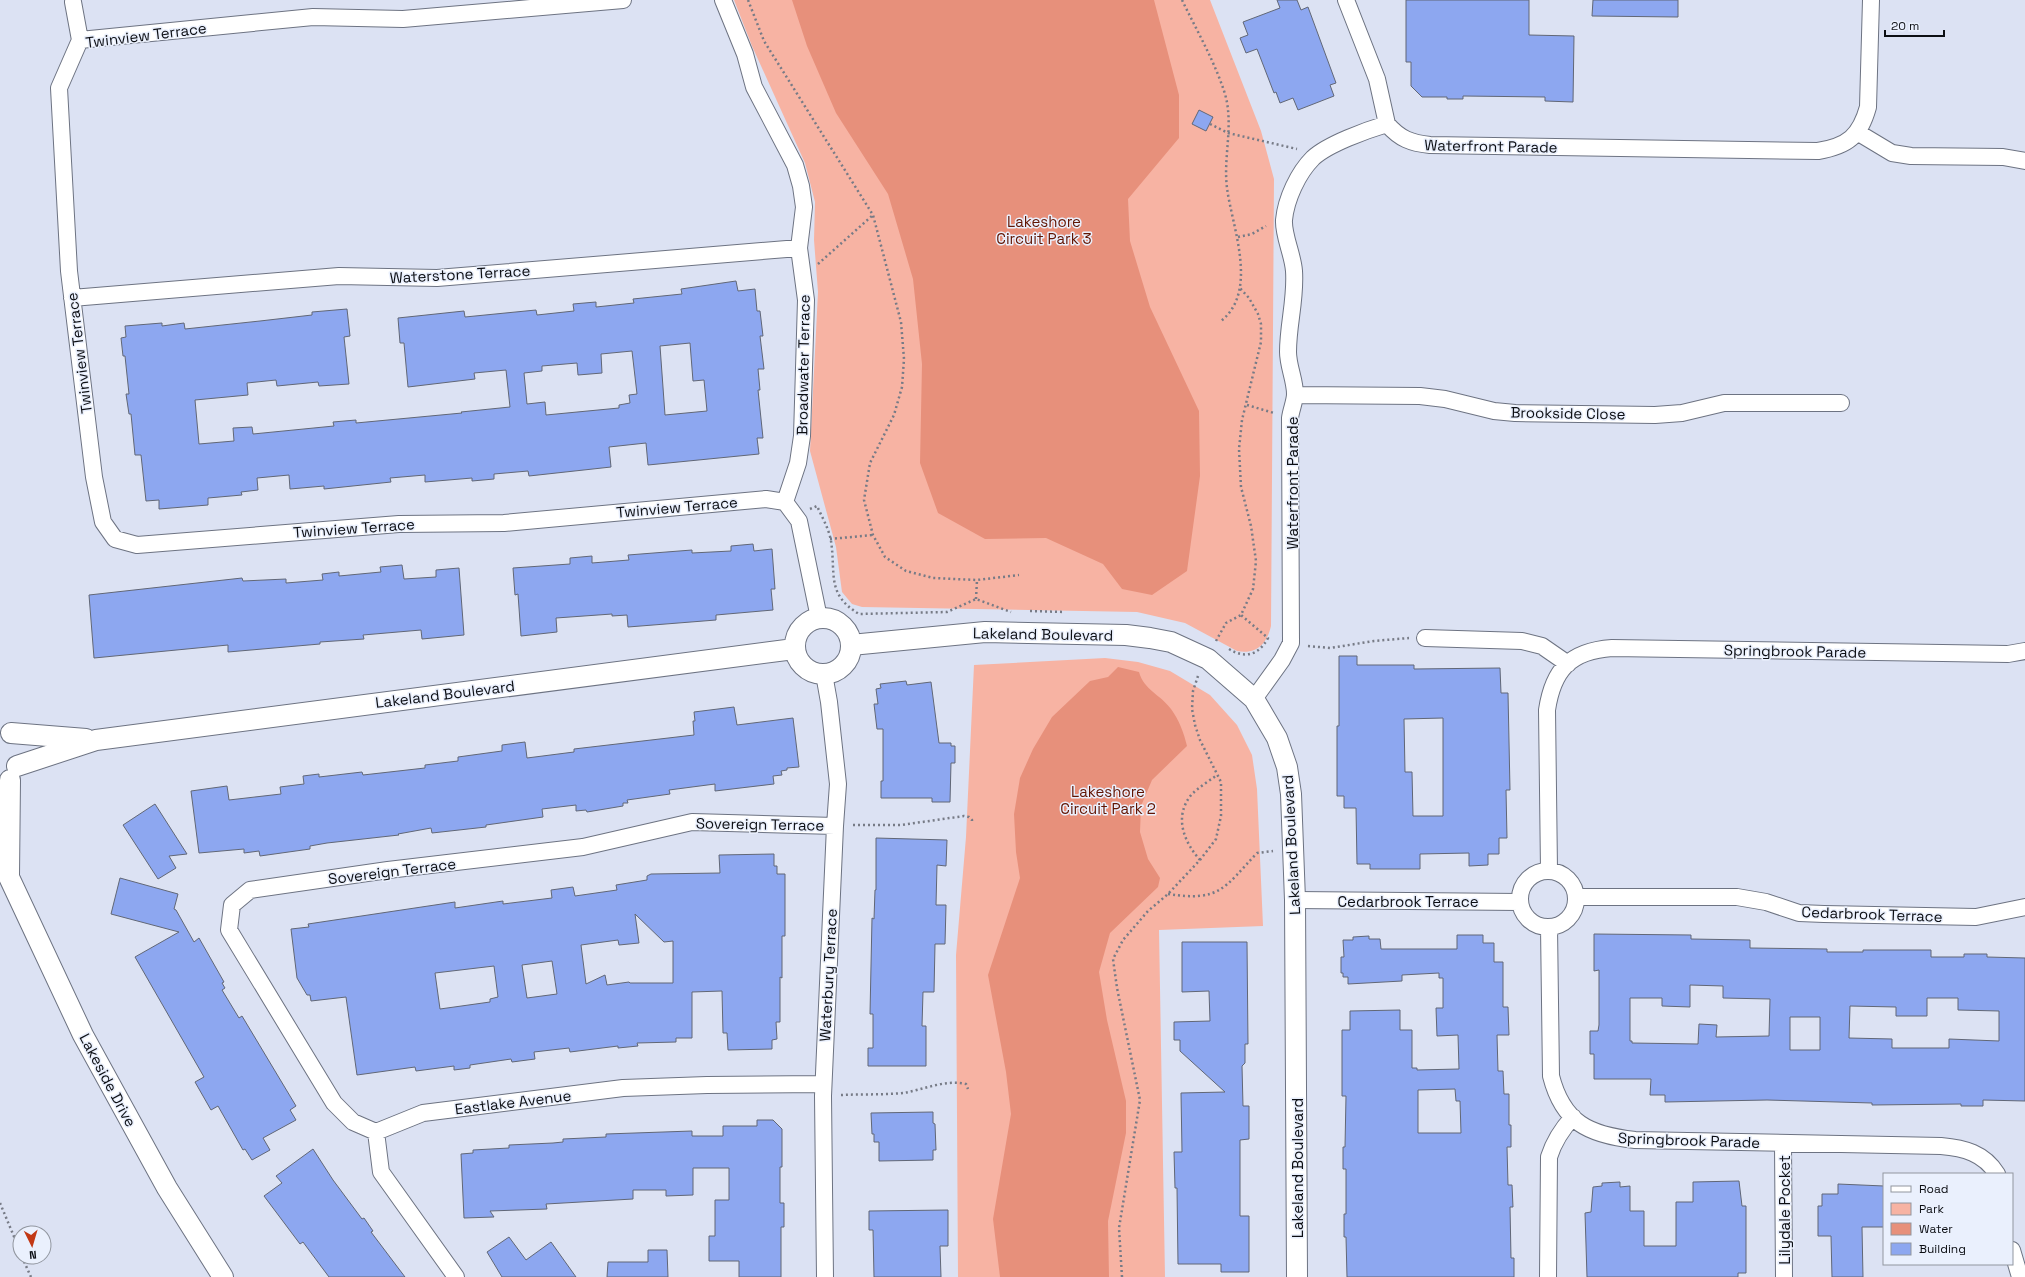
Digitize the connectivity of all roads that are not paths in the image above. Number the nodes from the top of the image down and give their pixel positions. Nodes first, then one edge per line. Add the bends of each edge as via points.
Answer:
1 (623, 0) edge
2 (723, 0) edge
3 (1346, 0) edge
4 (1871, 0) edge
5 (73, 2) dead end
6 (80, 40) junction
7 (1387, 124) junction
8 (1857, 132) junction
9 (2025, 161) edge
10 (799, 248) junction
11 (72, 298) junction
12 (1295, 395) junction
13 (1841, 403) dead end
14 (790, 508) junction
15 (818, 618) junction
16 (1425, 638) road end
17 (851, 644) junction
18 (794, 649) junction
19 (2025, 651) edge
20 (1568, 664) junction
21 (824, 674) junction
22 (1254, 699) junction
23 (5, 728) edge
24 (96, 740) junction
25 (9, 779) edge
26 (835, 826) junction
27 (0, 858) edge
28 (1549, 870) junction
29 (9, 875) junction
30 (1577, 896) junction
31 (1295, 900) junction
32 (1520, 902) junction
33 (2025, 907) edge
34 (1549, 927) junction
35 (823, 1090) junction
36 (1573, 1117) junction
37 (376, 1132) junction
38 (1783, 1144) junction
39 (1996, 1173) edge
40 (2013, 1253) edge
41 (223, 1277) edge
42 (456, 1277) edge
43 (825, 1277) edge
44 (1297, 1277) edge
45 (1548, 1277) edge
46 (1784, 1277) edge
47 (2020, 1277) edge

1 - 6 street, Twinview Terrace via 403,19 313,17
2 - 10 street, Broadwater Terrace via 745,54 754,87 794,165 801,186 804,207
3 - 7 street via 1377,79
4 - 8 street, Waterfront Parade via 1868,107 1864,122
5 - 6 street
6 - 11 street, Twinview Terrace via 59,88
7 - 8 street, Waterfront Parade via 1405,140 1430,145 1818,151 1846,143
7 - 12 street, Waterfront Parade via 1368,129 1314,157 1303,170 1292,191 1284,221 1294,270 1295,300 1290,322 1288,353
8 - 9 street via 1892,152 1911,156 2003,157
10 - 11 street, Waterstone Terrace via 438,278 339,276
10 - 14 street, Broadwater Terrace via 806,300 802,436
11 - 14 street, Twinview Terrace via 94,477 103,522 115,539 137,545 399,524 504,523 766,499
12 - 13 street, Brookside Close via 1420,396 1445,399 1494,411 1648,415 1682,413 1724,403
12 - 22 street, Waterfront Parade via 1290,418 1291,643
14 - 15 street via 799,521
15 - 17 street via 837,621 844,627
15 - 18 street via 810,620 798,632
16 - 20 street via 1522,641 1542,646
17 - 21 street via 844,665
17 - 22 street, Lakeland Boulevard via 985,632 1126,635 1171,642 1208,659
18 - 21 street via 808,670
18 - 24 street, Lakeland Boulevard
19 - 20 street, Springbrook Parade via 2008,654 1612,648 1595,649
20 - 28 street, Springbrook Parade via 1556,676 1550,690 1547,710
21 - 26 street, Waterbury Terrace via 838,784
22 - 31 street, Lakeland Boulevard via 1277,738 1287,767 1291,794
23 - 24 street, Lakeland Boulevard
23 - 25 street, Lakeside Drive via 15,740 18,754
24 - 25 street, Lakeland Boulevard
25 - 29 street, Lakeside Drive
26 - 35 street, Waterbury Terrace
26 - 37 street, Sovereign Terrace via 692,822 583,847 396,869 250,890 232,905 229,930 334,1103 353,1122
27 - 29 street, Lakeside Drive
28 - 30 street via 1561,873 1571,881
28 - 32 street via 1539,872 1527,880 1520,893
29 - 41 street, Lakeside Drive via 83,1035 167,1188
30 - 33 street, Cedarbrook Terrace via 1736,897 1766,902 1799,913 1824,914 1976,917
30 - 34 street via 1576,906 1566,921
31 - 32 street, Cedarbrook Terrace
31 - 44 street, Lakeland Boulevard
32 - 34 street via 1526,917 1541,926
34 - 36 street, Springbrook Parade via 1551,1076 1555,1092
35 - 37 street, Eastlake Avenue via 707,1085 623,1088 424,1113
35 - 43 street, Waterbury Terrace
36 - 38 street, Springbrook Parade via 1593,1132 1609,1137
36 - 45 street via 1560,1131 1549,1157
37 - 42 street via 381,1172
38 - 39 street, Springbrook Parade via 1962,1148 1978,1154
38 - 46 street, Lilydale Pocket
40 - 47 street

